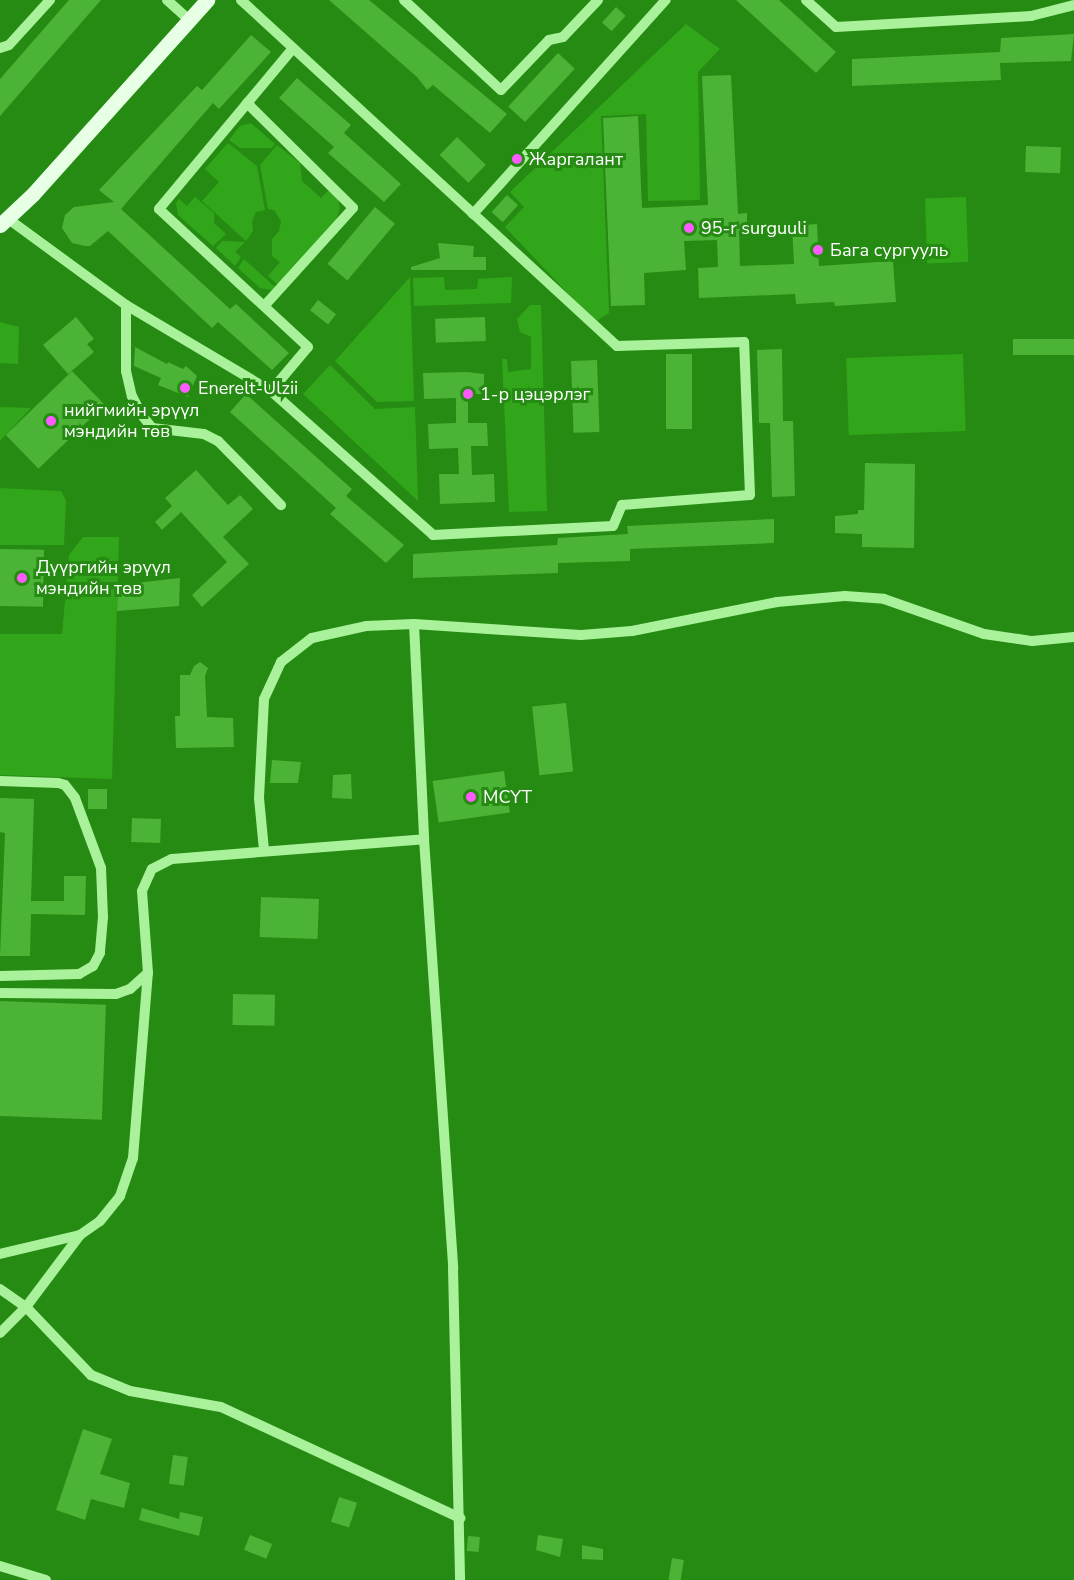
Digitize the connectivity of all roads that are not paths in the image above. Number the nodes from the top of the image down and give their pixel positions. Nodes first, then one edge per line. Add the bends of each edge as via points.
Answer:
1 (50, 0) edge
2 (167, 0) edge
3 (207, 0) edge
4 (241, 0) edge
5 (404, 0) edge
6 (598, 0) edge
7 (666, 0) edge
8 (806, 0) edge
9 (1074, 5) edge
10 (189, 20) junction
11 (0, 48) edge
12 (293, 48) junction
13 (247, 103) junction
14 (473, 213) junction
15 (4, 222) edge
16 (126, 305) junction
17 (264, 306) junction
18 (271, 391) junction
19 (281, 505) dead end
20 (414, 624) junction
21 (1074, 637) edge
22 (0, 781) edge
23 (424, 839) junction
24 (264, 850) junction
25 (148, 973) junction
26 (0, 976) edge
27 (0, 993) edge
28 (80, 1235) junction
29 (0, 1254) edge
30 (0, 1289) edge
31 (26, 1307) junction
32 (0, 1333) edge
33 (460, 1518) junction
34 (0, 1566) edge
35 (46, 1580) edge
36 (460, 1580) edge

1 - 11 street via 9,45
2 - 10 street
3 - 10 main road
4 - 12 street
5 - 6 street via 501,90 549,39 563,37
7 - 14 street
8 - 9 street via 836,27 1031,16
10 - 15 main road
12 - 13 street
12 - 14 street
13 - 17 street via 352,208
13 - 17 street via 159,209
14 - 18 street via 617,346 744,342 750,495 622,505 612,525 433,535
15 - 16 street
16 - 18 street
16 - 19 street via 126,371 132,396 152,428 204,434 218,441
17 - 18 street via 308,347
20 - 21 street via 580,635 632,631 777,602 844,596 884,599 984,634 1032,641
20 - 23 street
20 - 24 street via 366,626 312,638 281,662 264,699 259,798
22 - 26 street via 58,783 65,785 75,798 101,868 103,917 100,953 93,966 79,974
23 - 24 street
23 - 33 street via 453,1268
24 - 25 street via 172,859 152,869 142,891
25 - 27 street via 130,989 116,994
25 - 28 street via 133,1158 120,1196 100,1221
28 - 29 street
28 - 31 street
30 - 31 street
31 - 32 street
31 - 33 street via 91,1375 130,1391 221,1407
33 - 36 street
34 - 35 street

